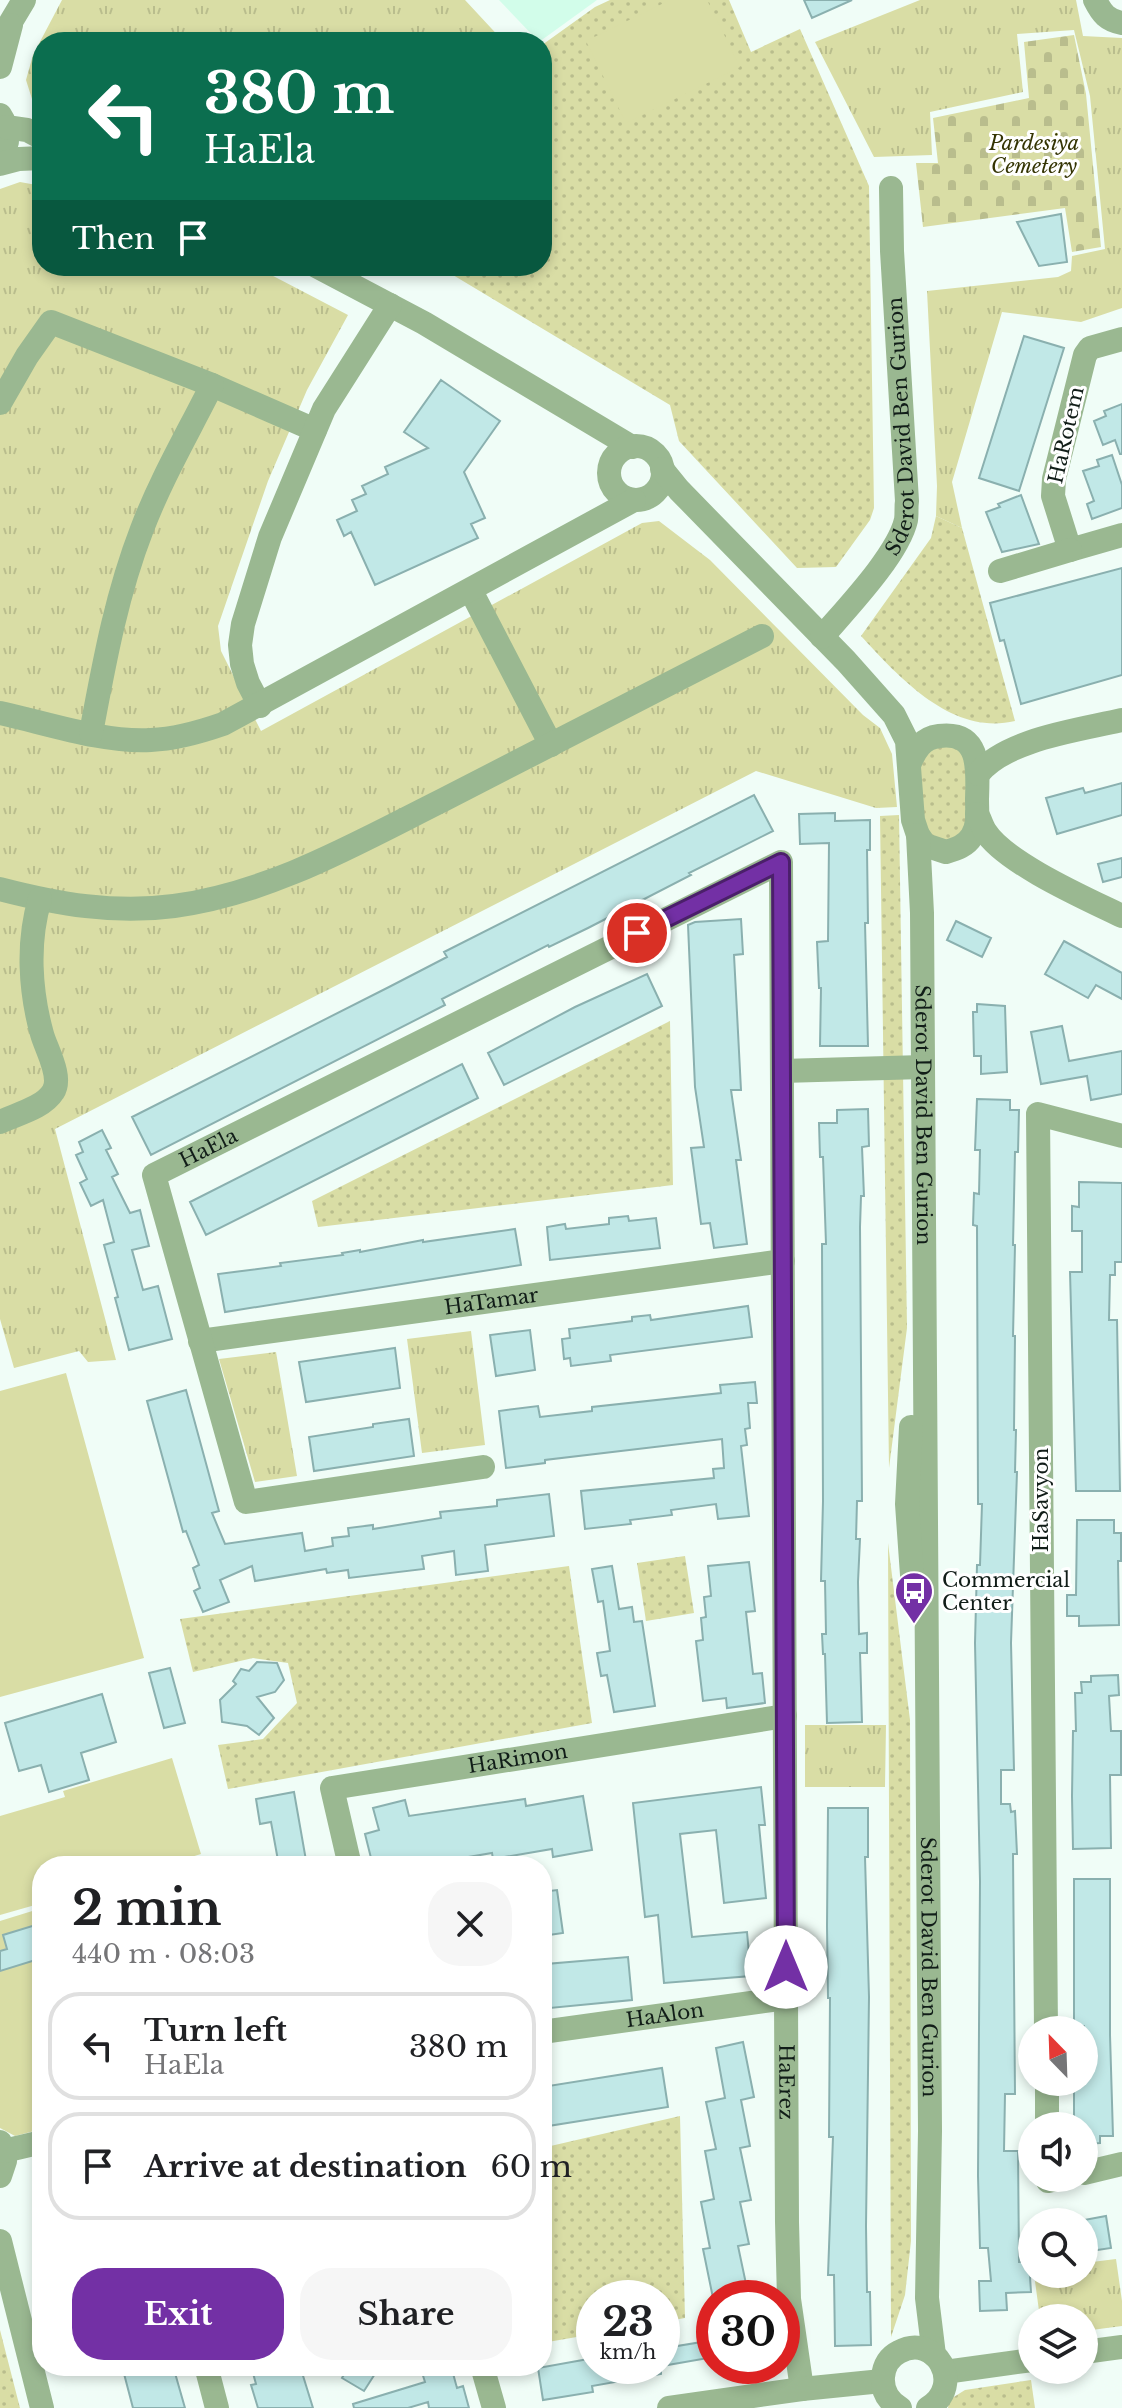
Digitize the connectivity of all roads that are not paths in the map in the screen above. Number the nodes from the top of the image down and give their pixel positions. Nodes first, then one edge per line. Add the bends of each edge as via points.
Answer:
1 (24, 0) edge
2 (1095, 0) edge
3 (1122, 23) edge
4 (6, 31) edge
5 (0, 67) edge
6 (3, 121) edge
7 (32, 133) edge
8 (0, 158) edge
9 (32, 158) edge
10 (0, 164) edge
11 (891, 188) dead end
12 (335, 276) edge
13 (390, 305) junction
14 (1122, 339) edge
15 (212, 385) junction
16 (547, 398) junction
17 (0, 403) edge
18 (315, 430) junction
19 (632, 447) junction
20 (662, 469) junction
21 (610, 476) junction
22 (638, 500) junction
23 (573, 535) junction
24 (1122, 535) edge
25 (724, 537) junction
26 (1070, 550) junction
27 (1000, 571) dead end
28 (471, 591) junction
29 (762, 636) dead end
30 (822, 637) junction
31 (260, 706) junction
32 (0, 713) edge
33 (894, 715) junction
34 (1122, 720) edge
35 (91, 733) junction
36 (936, 736) junction
37 (961, 737) junction
38 (1037, 741) junction
39 (551, 745) junction
40 (909, 765) junction
41 (978, 774) junction
42 (977, 814) junction
43 (918, 835) junction
44 (960, 847) junction
45 (781, 862) joint
46 (1035, 872) junction
47 (0, 889) edge
48 (40, 899) junction
49 (922, 913) junction
50 (1122, 916) edge
51 (923, 1067) junction
52 (782, 1071) junction
53 (0, 1122) edge
54 (1122, 1136) edge
55 (783, 1261) junction
56 (200, 1341) junction
57 (483, 1467) dead end
58 (785, 1716) junction
59 (348, 1856) edge
60 (786, 1998) junction
61 (1046, 2016) edge
62 (552, 2031) edge
63 (32, 2143) edge
64 (2, 2146) edge
65 (1122, 2164) edge
66 (1098, 2170) edge
67 (0, 2176) edge
68 (929, 2244) junction
69 (0, 2245) edge
70 (1122, 2347) edge
71 (1098, 2350) edge
72 (897, 2353) junction
73 (1018, 2361) edge
74 (940, 2364) junction
75 (32, 2369) edge
76 (34, 2376) edge
77 (209, 2376) edge
78 (485, 2376) edge
79 (882, 2381) junction
80 (802, 2389) junction
81 (934, 2405) edge
82 (897, 2407) edge
83 (42, 2408) edge
84 (217, 2408) edge
85 (494, 2408) edge
86 (669, 2408) edge

1 - 4 street
2 - 3 street via 1106,17
4 - 5 street
6 - 7 street
6 - 8 street via 8,133
9 - 10 street
11 - 30 street, Sderot David Ben Gurion via 906,520 883,563
12 - 13 street
13 - 16 street
13 - 18 street via 345,372
14 - 26 street, HaRotem via 1090,348 1085,355 1054,479 1053,496
15 - 17 street via 51,322
15 - 18 street
15 - 35 street via 166,474 130,562 110,630
16 - 19 street
16 - 21 street via 591,439
18 - 31 street via 270,537 243,624 242,664
19 - 20 street via 650,450
19 - 21 street via 616,455
20 - 22 street via 657,490
20 - 25 street
21 - 22 street via 619,494
21 - 23 street via 597,509
22 - 23 street
22 - 25 street via 673,507
23 - 28 street
24 - 26 street
25 - 30 street
26 - 27 street
28 - 31 street
28 - 39 street
29 - 39 street
30 - 33 street
31 - 35 street via 223,724 176,737 128,740
32 - 35 street
33 - 36 street
33 - 40 street via 907,741
34 - 38 street
36 - 37 street
36 - 40 street via 920,745
37 - 38 street via 988,743
37 - 41 street via 974,752
38 - 41 street via 999,756
39 - 48 street via 321,861 252,888 150,909 103,909
40 - 43 street
41 - 42 street
42 - 44 street via 972,836
42 - 46 street via 992,840
43 - 44 street via 935,850
43 - 49 street, Sderot David Ben Gurion
44 - 46 street
44 - 49 street, Sderot David Ben Gurion via 932,881
45 - 52 street, HaErez
45 - 56 street, HaEla via 154,1175
46 - 50 street
47 - 48 street
48 - 53 street via 32,960 34,996 57,1085 43,1103
49 - 51 street, Sderot David Ben Gurion
51 - 52 street
51 - 68 street, Sderot David Ben Gurion via 925,1317 912,1406 907,1504 927,1690
52 - 55 street, HaErez
54 - 61 street, HaSavyon via 1038,1114
55 - 56 street, HaTamar
55 - 58 street, HaErez
56 - 57 street, HaEla via 246,1502
58 - 59 street, HaRimon via 332,1788
58 - 60 street, HaErez
60 - 62 street, HaAlon
60 - 80 street, HaErez via 788,2272
63 - 64 street
64 - 67 street
65 - 66 street
68 - 72 street, Sderot David Ben Gurion via 913,2322
68 - 74 street, Sderot David Ben Gurion via 927,2298
69 - 75 street
70 - 71 street
72 - 74 street via 920,2348
72 - 79 street, Sderot David Ben Gurion via 887,2362
73 - 74 street
74 - 81 street, Sderot David Ben Gurion via 944,2391
76 - 83 street
77 - 84 street
78 - 85 street
79 - 80 street
79 - 82 street
80 - 86 street

